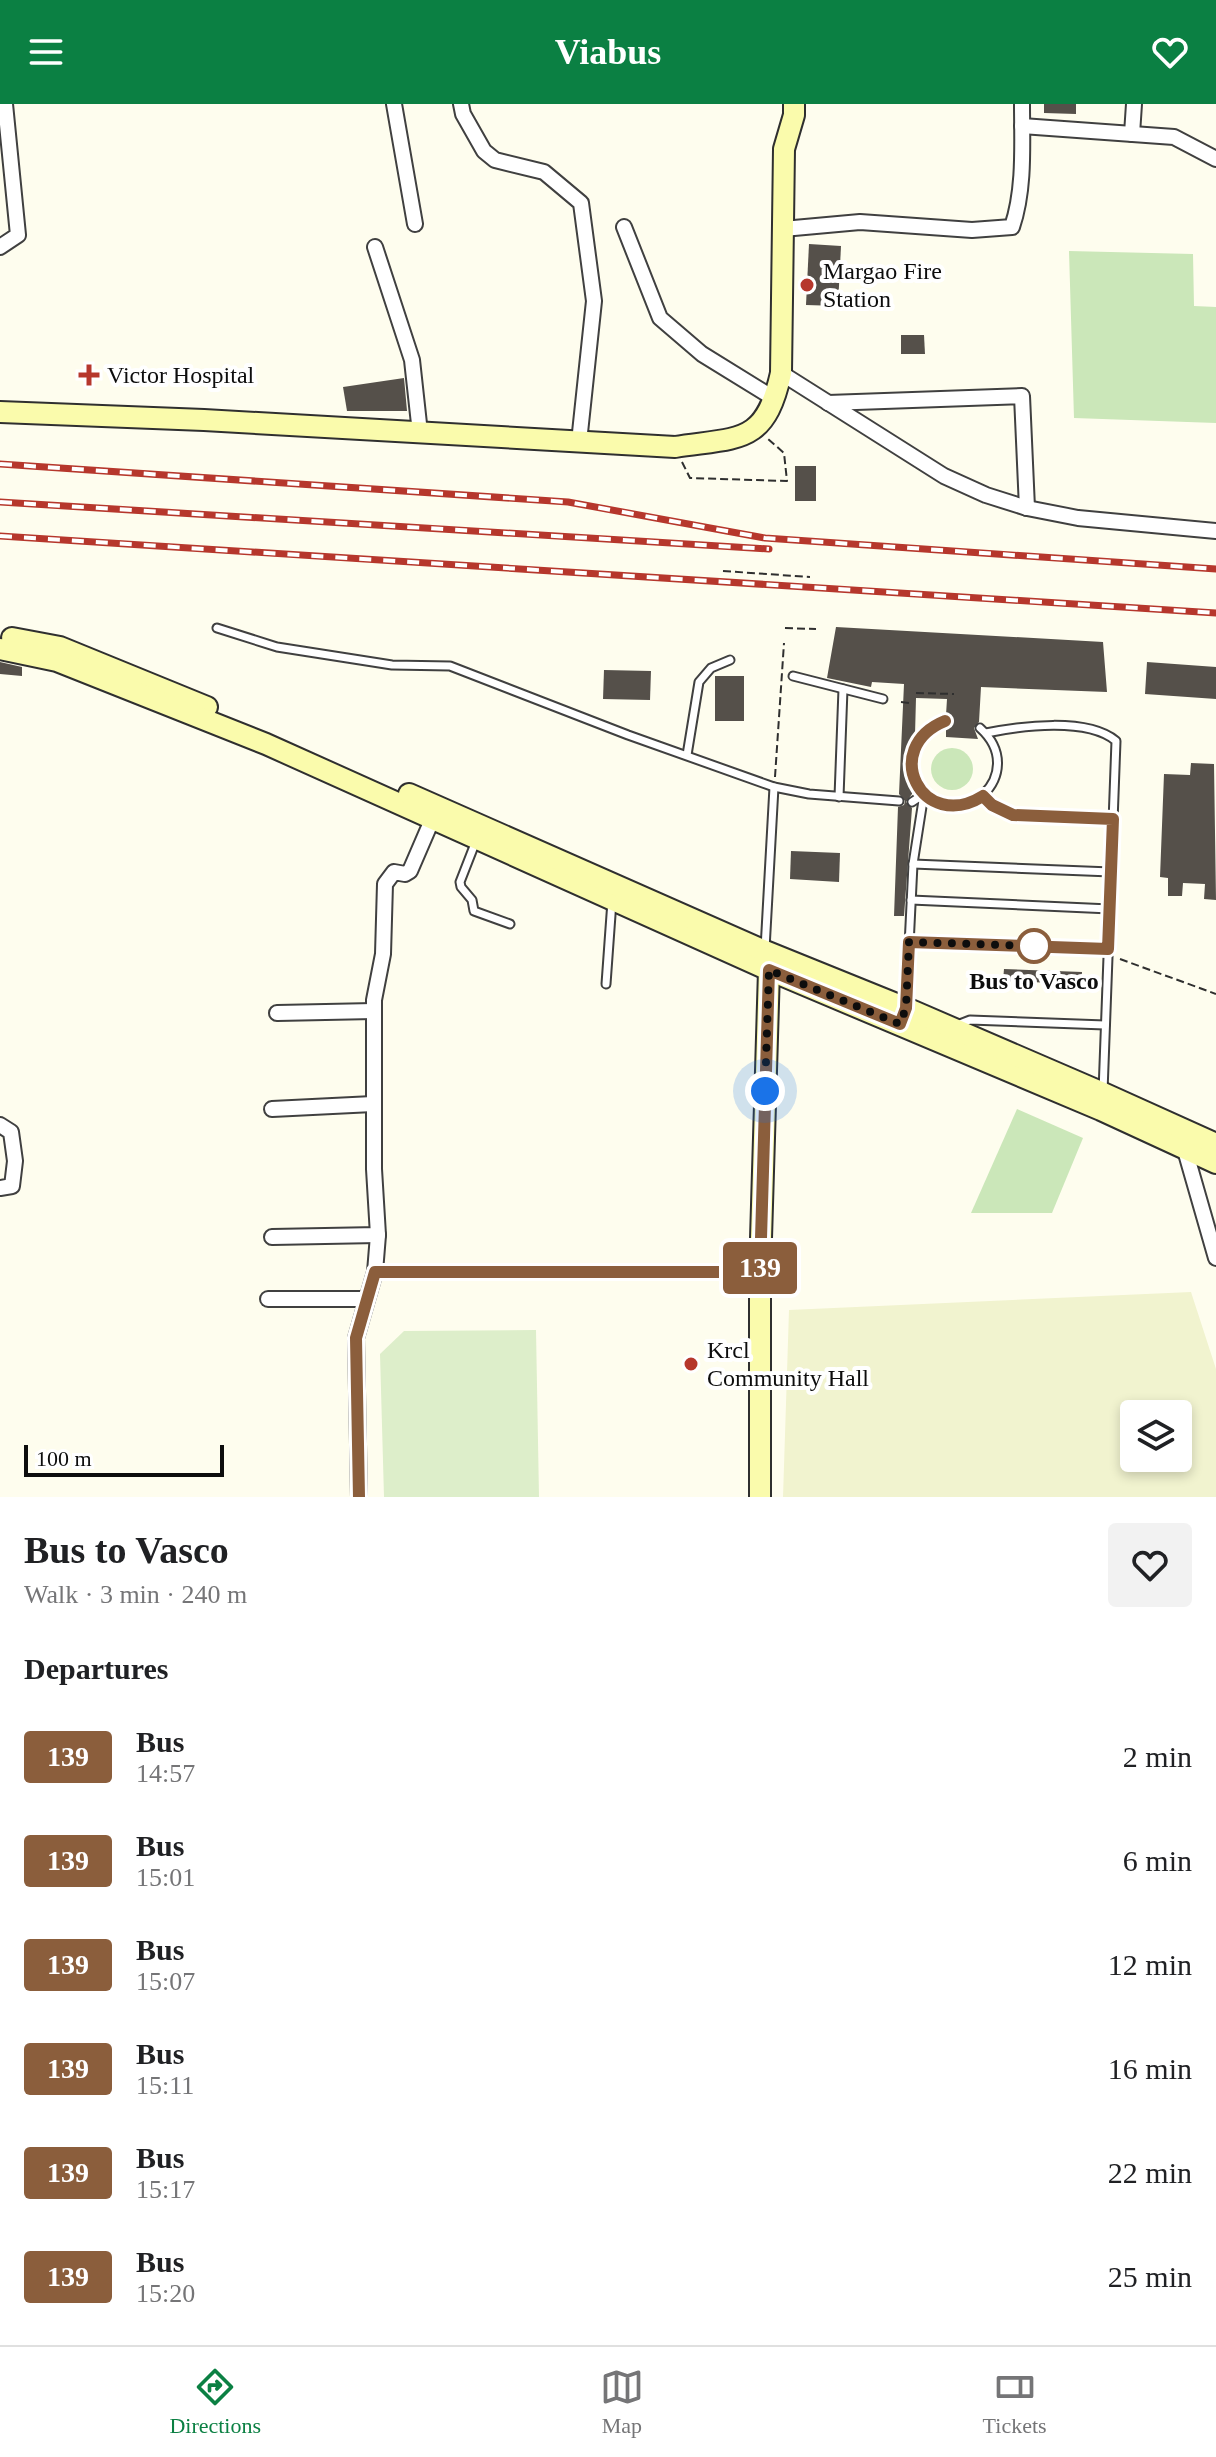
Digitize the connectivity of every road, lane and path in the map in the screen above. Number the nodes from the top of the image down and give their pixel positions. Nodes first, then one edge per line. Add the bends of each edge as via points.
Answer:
1 (5, 104) edge
2 (394, 104) edge
3 (461, 104) edge
4 (794, 104) edge
5 (1022, 104) edge
6 (1134, 104) edge
7 (1022, 126) junction
8 (1132, 134) junction
9 (1216, 159) edge
10 (415, 224) dead end
11 (624, 227) dead end
12 (783, 229) junction
13 (0, 247) edge
14 (375, 247) dead end
15 (781, 373) junction
16 (775, 399) junction
17 (828, 403) junction
18 (0, 412) edge
19 (758, 428) junction
20 (420, 433) junction
21 (579, 442) junction
22 (675, 447) junction
23 (1027, 508) junction
24 (1216, 531) edge
25 (723, 571) dead end
26 (810, 577) dead end
27 (217, 628) dead end
28 (785, 628) dead end
29 (816, 629) dead end
30 (0, 636) edge
31 (784, 643) dead end
32 (0, 649) edge
33 (730, 660) dead end
34 (793, 676) dead end
35 (843, 689) junction
36 (916, 693) dead end
37 (954, 694) dead end
38 (883, 699) dead end
39 (901, 702) dead end
40 (910, 703) dead end
41 (945, 721) dead end
42 (687, 755) junction
43 (774, 787) junction
44 (924, 794) junction
45 (983, 796) junction
46 (839, 797) junction
47 (899, 801) dead end
48 (912, 802) dead end
49 (1113, 819) junction
50 (432, 820) junction
51 (476, 839) junction
52 (913, 864) junction
53 (1111, 872) junction
54 (612, 899) junction
55 (911, 900) junction
56 (1110, 909) junction
57 (510, 924) dead end
58 (706, 933) junction
59 (909, 942) junction
60 (1108, 952) junction
61 (767, 960) junction
62 (606, 984) dead end
63 (1216, 994) edge
64 (374, 1011) junction
65 (277, 1013) dead end
66 (903, 1016) junction
67 (1105, 1025) junction
68 (951, 1027) junction
69 (1102, 1101) junction
70 (373, 1104) junction
71 (272, 1109) dead end
72 (0, 1125) edge
73 (1186, 1141) junction
74 (1216, 1144) edge
75 (1216, 1163) edge
76 (0, 1188) edge
77 (378, 1235) junction
78 (272, 1237) dead end
79 (1216, 1258) edge
80 (375, 1272) junction
81 (760, 1272) junction
82 (268, 1299) dead end
83 (367, 1299) junction
84 (359, 1497) edge
85 (760, 1497) edge

1 - 13 street via 18,235
2 - 10 street
3 - 21 street via 484,151 495,160 544,172 581,203 594,301
4 - 12 main road via 784,149
5 - 7 street
6 - 8 street
7 - 8 street
7 - 12 street via 1012,227 972,230 860,222
8 - 9 street via 1174,137
11 - 16 street via 660,318 702,354
12 - 15 main road
14 - 20 street via 412,360
15 - 16 main road
15 - 17 street
16 - 19 main road
17 - 23 street via 944,476
17 - 23 street via 1022,396
18 - 20 main road
19 - 22 main road via 737,438
19 - 22 path via 784,453 787,481 690,478
20 - 21 main road
21 - 22 main road
23 - 24 street
25 - 26 path
27 - 42 lane via 277,647 392,665 450,666
28 - 29 path
30 - 58 main road via 60,647 137,677
31 - 43 path
32 - 50 main road via 57,661 266,744
33 - 42 lane via 711,668 699,682
34 - 35 lane
35 - 38 lane
35 - 46 lane
36 - 37 path
39 - 40 path
41 - 44 lane via 923,734 912,758 916,783
42 - 43 lane
43 - 46 lane
43 - 61 lane
44 - 45 lane via 935,802 960,806
44 - 48 lane
44 - 52 lane
45 - 49 lane via 1013,815
45 - 49 lane via 992,785 998,758 983,731 1021,726 1093,729 1116,741
46 - 47 lane
49 - 53 lane
50 - 51 main road
50 - 64 street via 410,871 394,872 385,884 383,954
51 - 54 main road
51 - 57 lane via 460,884 474,911
52 - 53 lane
52 - 55 lane
53 - 56 lane
54 - 58 main road
54 - 62 lane
55 - 56 lane
55 - 59 lane
56 - 60 lane
58 - 61 main road
59 - 60 lane
59 - 66 lane
60 - 63 path
60 - 67 lane
61 - 66 main road
61 - 81 main road
64 - 65 street
64 - 70 street
66 - 68 main road
66 - 69 main road
67 - 68 lane via 970,1020
67 - 69 lane
68 - 69 main road
69 - 73 main road
70 - 71 street
70 - 77 street
72 - 76 street via 11,1132 15,1161 12,1186
73 - 74 main road
73 - 75 main road
73 - 79 street
77 - 78 street
77 - 80 street
80 - 81 street
80 - 83 street
81 - 85 main road
82 - 83 street
83 - 84 street via 356,1338

